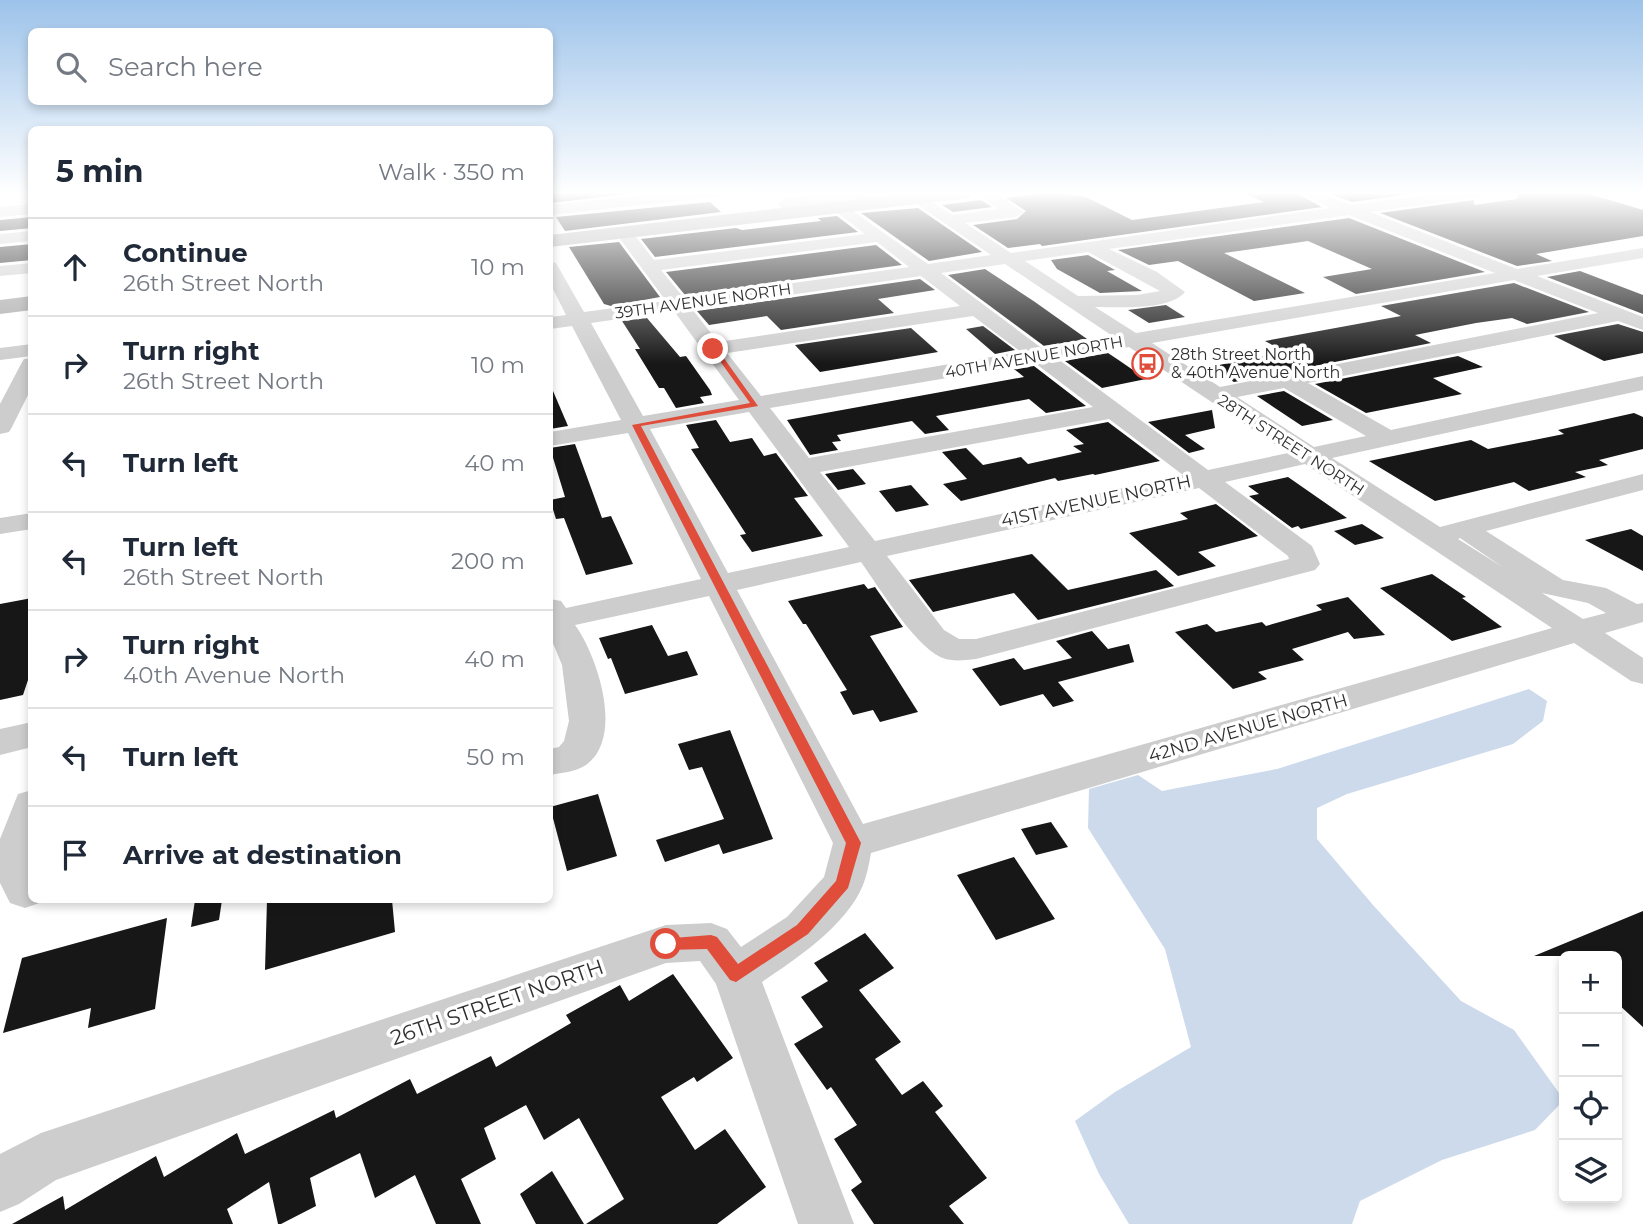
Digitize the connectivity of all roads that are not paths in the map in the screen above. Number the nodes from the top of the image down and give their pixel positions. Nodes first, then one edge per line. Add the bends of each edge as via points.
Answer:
1 (636, 249) edge
2 (783, 249) edge
3 (897, 249) edge
4 (992, 249) edge
5 (1074, 249) edge
6 (1095, 249) edge
7 (1451, 249) edge
8 (1643, 253) edge
9 (1006, 258) junction
10 (649, 266) junction
11 (28, 268) edge
12 (925, 270) junction
13 (0, 271) edge
14 (553, 272) edge
15 (1518, 275) junction
16 (1189, 299) junction
17 (1072, 302) junction
18 (28, 303) edge
19 (680, 305) junction
20 (0, 306) edge
21 (976, 309) junction
22 (1620, 315) junction
23 (579, 319) junction
24 (553, 323) edge
25 (1235, 323) junction
26 (1643, 324) edge
27 (1131, 340) junction
28 (713, 349) junction
29 (28, 350) edge
30 (0, 354) edge
31 (1039, 356) junction
32 (28, 371) edge
33 (1286, 380) junction
34 (1643, 383) edge
35 (1214, 394) junction
36 (15, 398) edge
37 (755, 405) junction
38 (1113, 411) junction
39 (636, 425) junction
40 (0, 427) edge
41 (1387, 438) junction
42 (553, 439) edge
43 (1307, 455) junction
44 (803, 467) junction
45 (1202, 478) junction
46 (1643, 482) edge
47 (28, 522) edge
48 (0, 526) edge
49 (1463, 528) junction
50 (1434, 538) junction
51 (868, 551) junction
52 (1528, 570) junction
53 (1498, 579) junction
54 (718, 584) junction
55 (1638, 614) edge
56 (553, 616) edge
57 (553, 619) edge
58 (1579, 631) junction
59 (1643, 673) edge
60 (28, 735) edge
61 (0, 742) edge
62 (553, 761) edge
63 (28, 816) edge
64 (853, 843) junction
65 (28, 890) edge
66 (736, 975) junction
67 (0, 1185) edge
68 (826, 1224) edge

1 - 10 street
2 - 10 street
3 - 12 street
4 - 9 street, 28TH STREET NORTH
5 - 9 street, 39TH AVENUE NORTH
6 - 16 street
7 - 15 street
8 - 15 street, 40TH AVENUE NORTH
9 - 12 street, 39TH AVENUE NORTH
9 - 17 street, 28TH STREET NORTH
10 - 19 street
11 - 13 street
12 - 19 street, 39TH AVENUE NORTH
12 - 21 street
14 - 23 street
15 - 22 street
15 - 25 street, 40TH AVENUE NORTH
16 - 17 street
16 - 25 street
17 - 27 street, 28TH STREET NORTH
18 - 20 main road
19 - 23 street, 39TH AVENUE NORTH
19 - 28 street
21 - 28 street
21 - 31 street
22 - 26 street
22 - 33 street
23 - 24 street, 39TH AVENUE NORTH
23 - 39 street
25 - 27 street, 40TH AVENUE NORTH
27 - 31 street, 40TH AVENUE NORTH
27 - 35 street, 28TH STREET NORTH
28 - 37 street
29 - 30 street
31 - 37 street, 40TH AVENUE NORTH
31 - 38 street
32 - 36 street
33 - 35 street
33 - 41 street
34 - 41 street, 41ST AVENUE NORTH
35 - 43 street, 28TH STREET NORTH
36 - 40 street
37 - 39 street, 40TH AVENUE NORTH
37 - 44 street
38 - 44 street
38 - 45 street
39 - 42 street, 40TH AVENUE NORTH
39 - 54 street
41 - 43 street, 41ST AVENUE NORTH
43 - 45 street, 41ST AVENUE NORTH
43 - 50 street, 28TH STREET NORTH
44 - 51 street
45 - 51 street, 41ST AVENUE NORTH
45 - 51 street via 1302,552 1305,564 976,649 952,650 933,637
46 - 49 street
47 - 48 street
49 - 50 street
49 - 52 street
50 - 53 street, 28TH STREET NORTH
51 - 54 street, 41ST AVENUE NORTH
52 - 53 street
52 - 55 street via 1552,586 1595,595
53 - 58 street, 28TH STREET NORTH
54 - 56 street, 41ST AVENUE NORTH
54 - 64 street
55 - 58 street, 42ND AVENUE NORTH
57 - 62 street via 576,653 587,708 585,742 574,757
58 - 59 street, 28TH STREET NORTH
58 - 64 street, 42ND AVENUE NORTH
60 - 61 street
63 - 65 street via 16,872
64 - 66 street via 843,884 803,930
66 - 67 street, 26TH STREET NORTH via 711,942 666,944 41,1159
66 - 68 street, 26TH STREET NORTH

